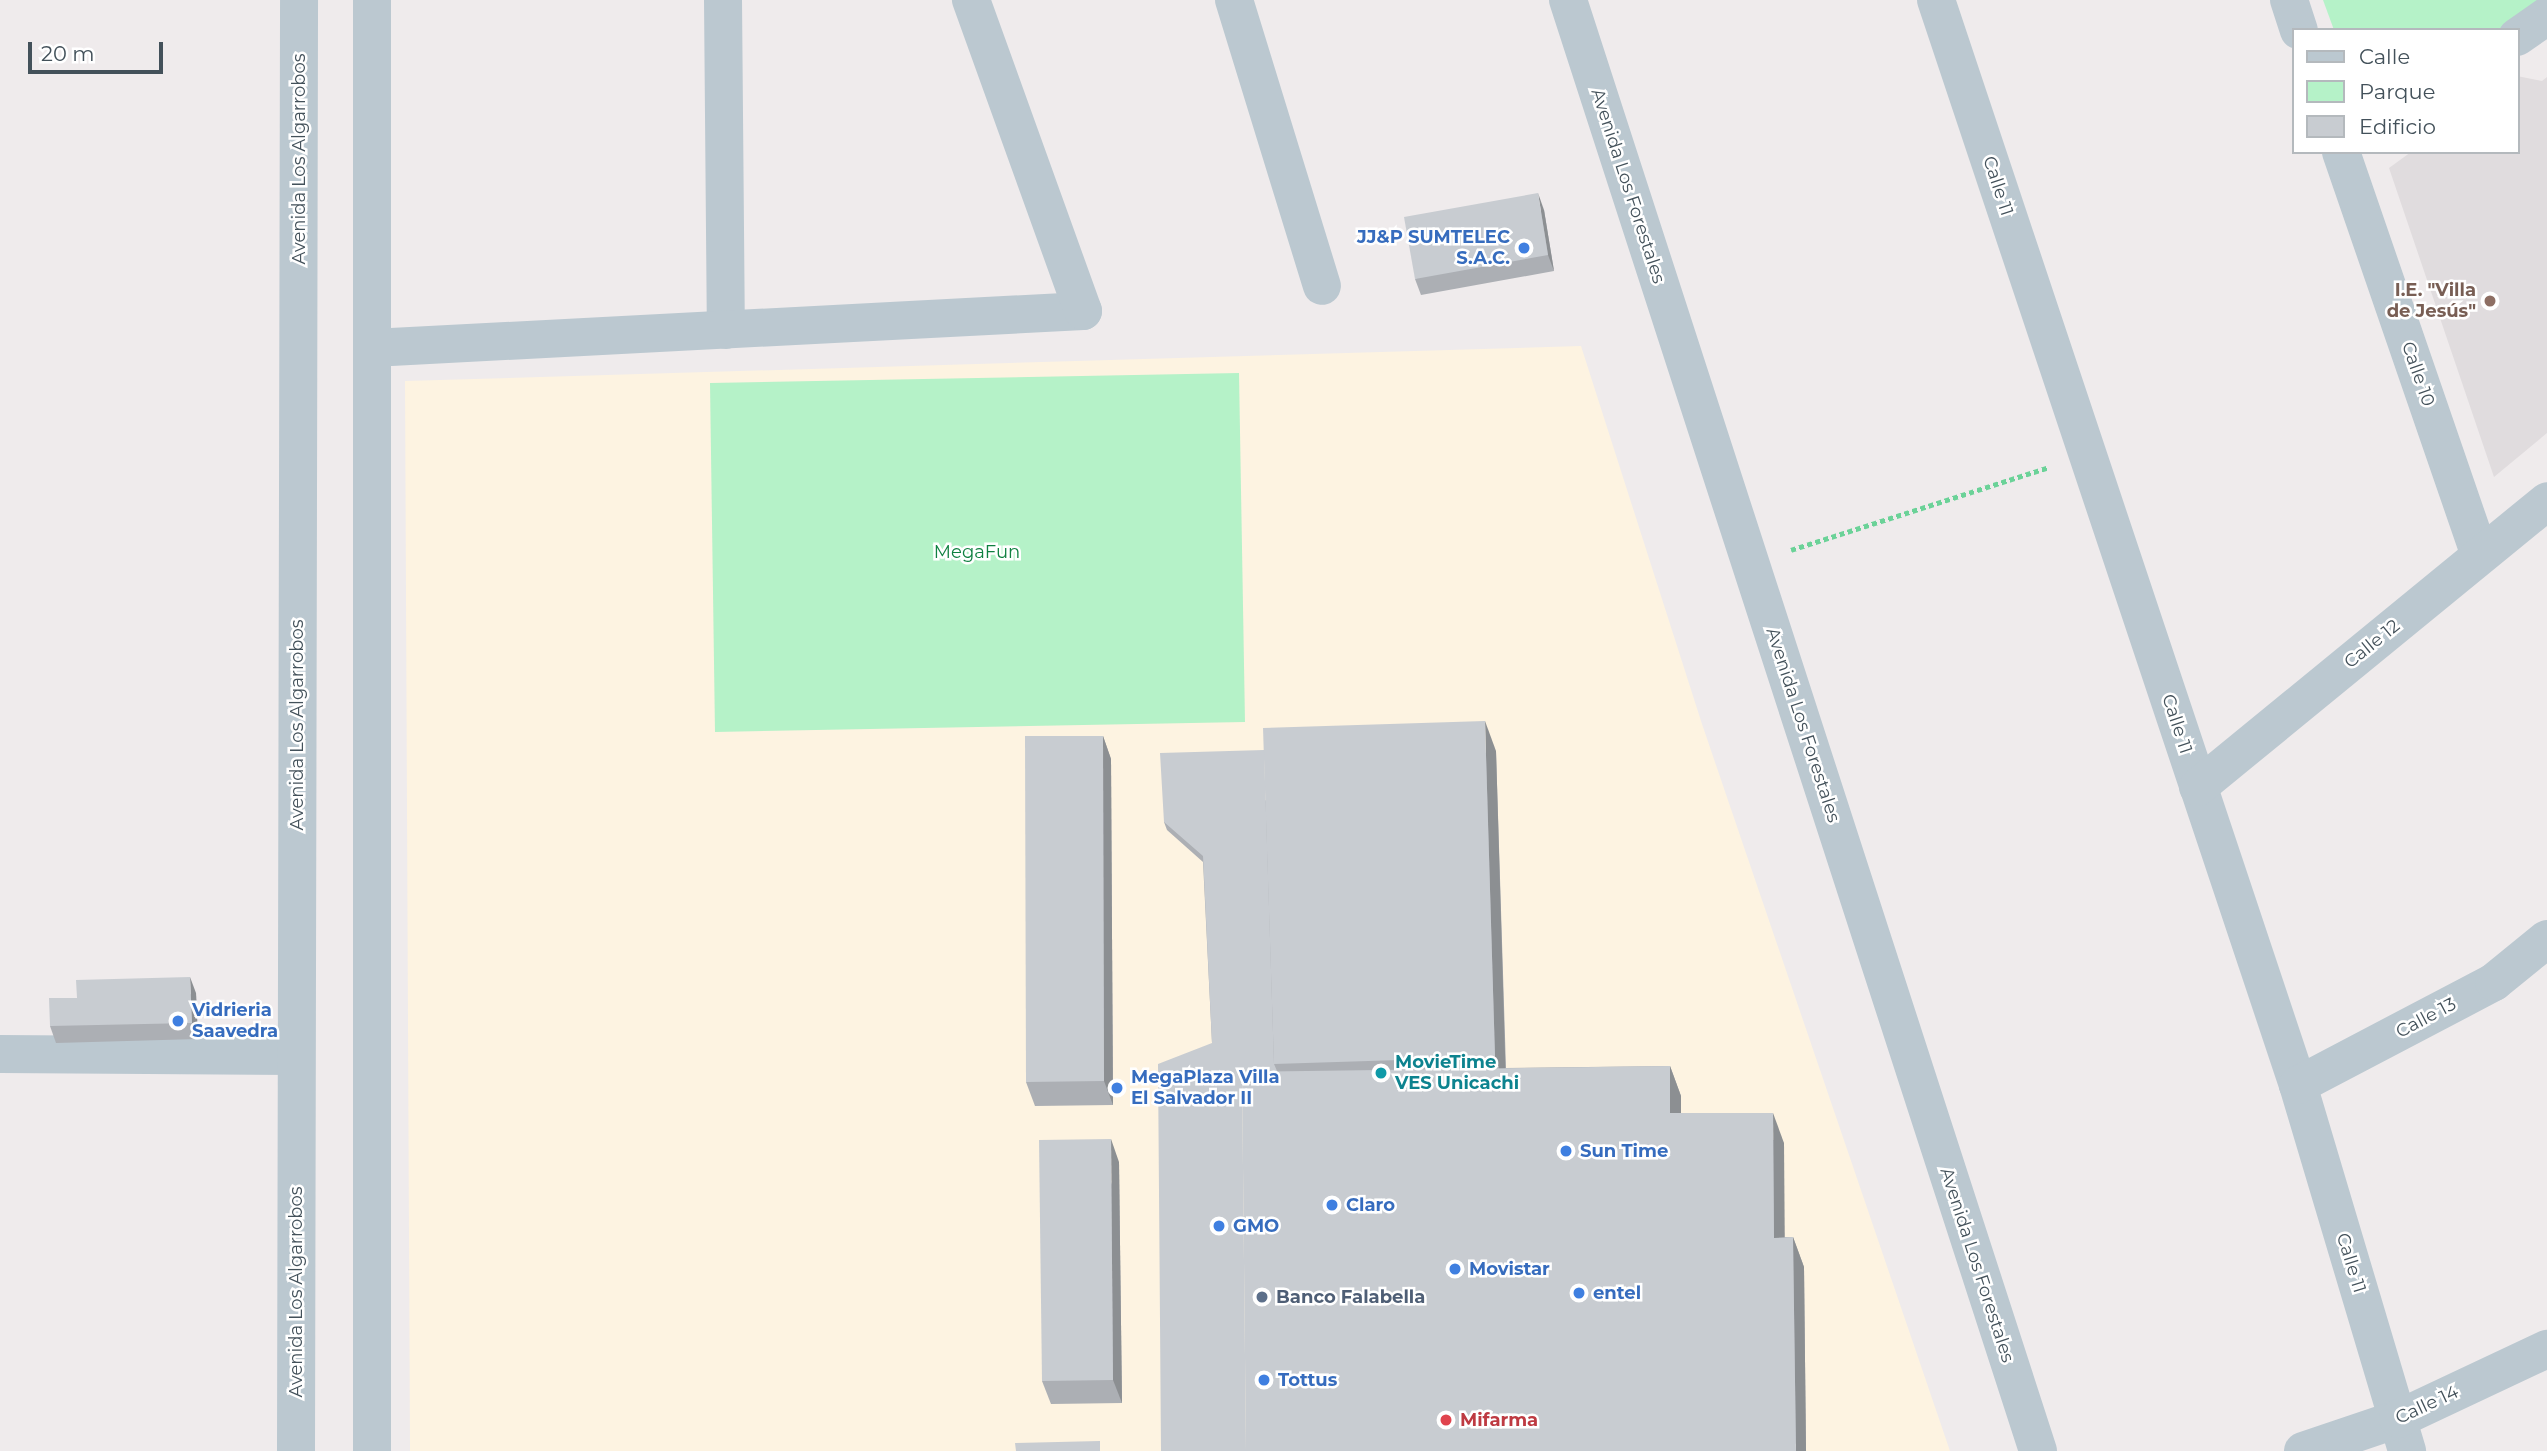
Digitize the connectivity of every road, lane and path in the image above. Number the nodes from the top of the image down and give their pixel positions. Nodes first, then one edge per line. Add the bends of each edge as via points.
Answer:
1 (299, 0) edge
2 (372, 0) edge
3 (723, 0) edge
4 (971, 0) edge
5 (1234, 0) edge
6 (1568, 0) edge
7 (1936, 0) edge
8 (2289, 0) edge
9 (2547, 16) edge
10 (2298, 28) edge
11 (2519, 36) edge
12 (2346, 154) edge
13 (1322, 286) dead end
14 (726, 330) junction
15 (372, 348) junction
16 (2087, 455) junction
17 (2547, 501) edge
18 (2480, 555) junction
19 (1750, 563) junction
20 (2198, 787) junction
21 (2547, 939) edge
22 (0, 1054) edge
23 (296, 1056) junction
24 (2298, 1085) junction
25 (2547, 1349) edge
26 (2403, 1435) edge
27 (296, 1451) edge
28 (372, 1451) edge
29 (2038, 1451) edge
30 (2303, 1451) edge

1 - 23 street, Avenida Los Algarrobos
2 - 15 street
3 - 14 street
4 - 14 street via 1083,311
5 - 13 street
6 - 19 street, Avenida Los Forestales
7 - 16 street, Calle 11
8 - 10 street
9 - 11 street
12 - 18 street, Calle 10
14 - 15 street
15 - 28 street
16 - 19 path
16 - 20 street, Calle 11
17 - 18 street, Calle 12
18 - 20 street, Calle 12
19 - 29 street, Avenida Los Forestales
20 - 24 street, Calle 11
21 - 24 street, Calle 13 via 2494,982
22 - 23 street
23 - 27 street, Avenida Los Algarrobos
24 - 26 street, Calle 11
25 - 26 street, Calle 14
26 - 30 street, Calle 14

